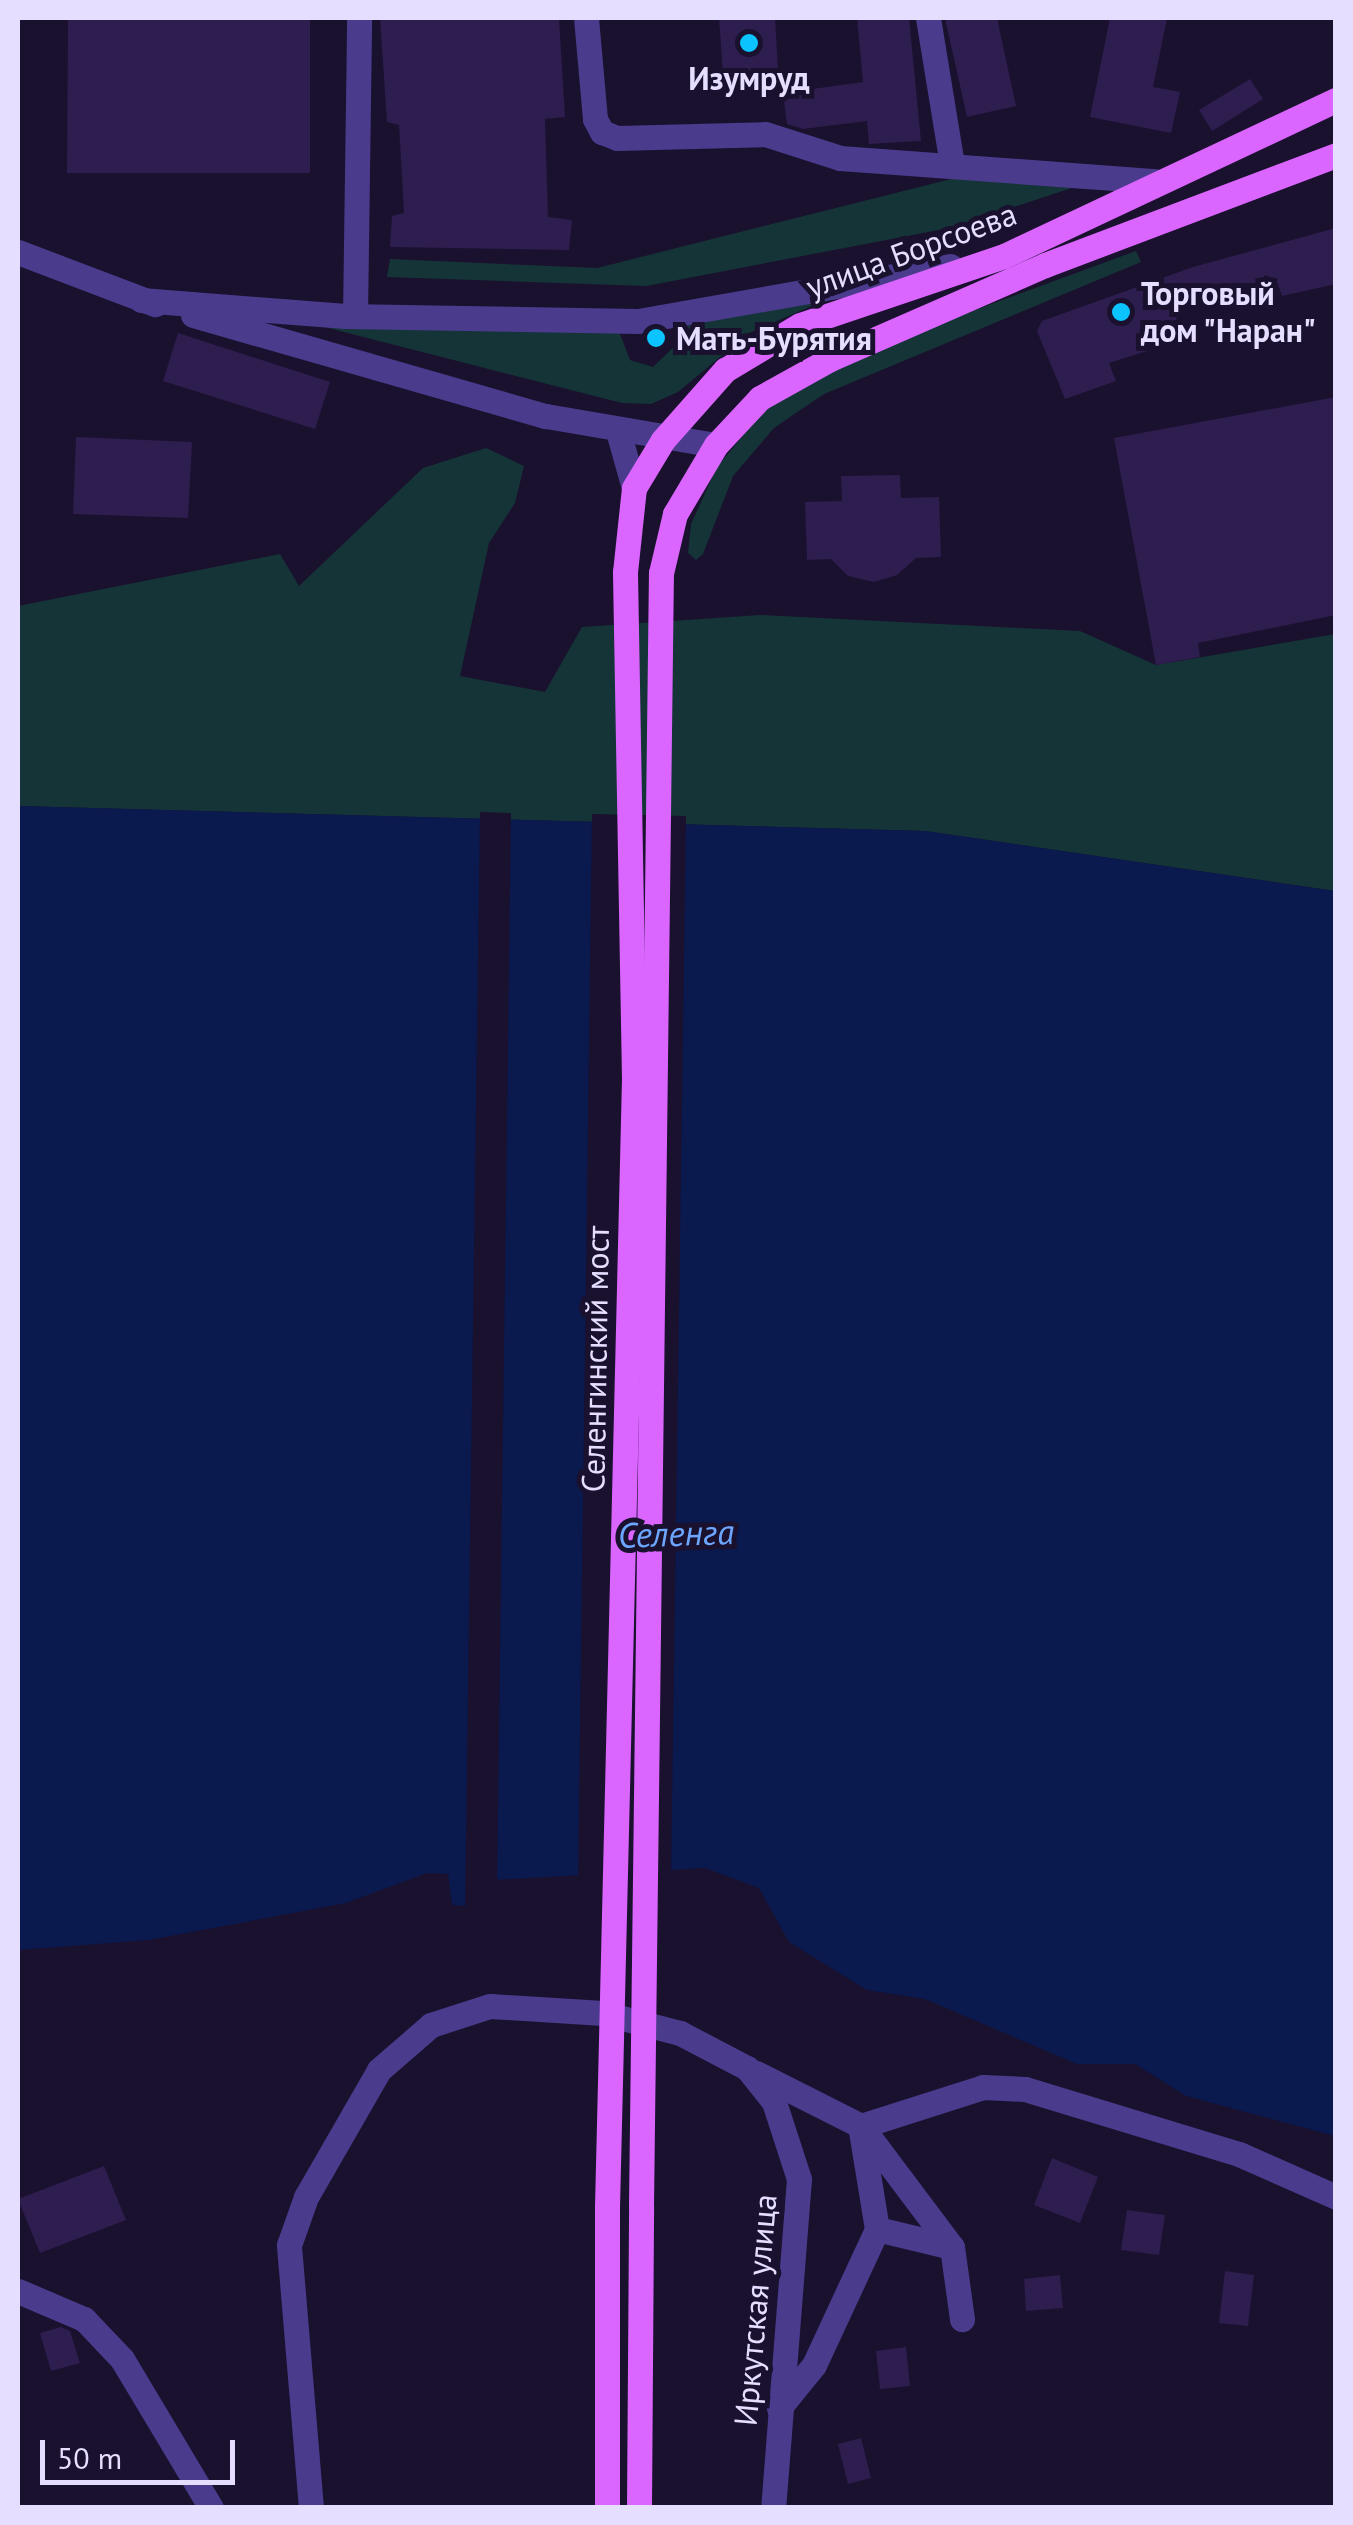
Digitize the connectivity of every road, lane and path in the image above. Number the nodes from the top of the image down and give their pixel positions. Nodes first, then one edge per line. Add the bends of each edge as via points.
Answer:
1 (359, 18) edge
2 (586, 18) edge
3 (928, 18) edge
4 (1336, 100) edge
5 (1336, 155) edge
6 (952, 164) junction
7 (1155, 182) junction
8 (18, 252) edge
9 (1004, 256) junction
10 (141, 300) junction
11 (355, 316) junction
12 (618, 432) junction
13 (663, 440) junction
14 (716, 446) junction
15 (634, 488) junction
16 (625, 572) joint
17 (660, 573) joint
18 (747, 2068) junction
19 (860, 2126) junction
20 (1336, 2197) edge
21 (877, 2230) junction
22 (952, 2247) junction
23 (18, 2291) edge
24 (962, 2319) dead end
25 (779, 2408) junction
26 (211, 2508) edge
27 (311, 2508) edge
28 (607, 2508) edge
29 (639, 2508) edge
30 (773, 2508) edge

1 - 11 street
2 - 6 street via 602,132 617,138 765,134 840,158
3 - 6 street
4 - 7 main road, улица Борсоева
5 - 14 main road, улица Борсоева via 1046,265 830,359 760,398
6 - 7 street
7 - 9 main road, улица Борсоева
8 - 10 street
9 - 11 street via 638,321
9 - 13 main road, улица Борсоева via 800,324 725,370
10 - 11 street
10 - 12 street
12 - 13 street
12 - 15 street
13 - 14 street
13 - 15 main road, улица Борсоева
14 - 17 main road, улица Борсоева via 675,514
15 - 16 main road, улица Борсоева
16 - 28 main road, Селенгинский мост, bridge via 634,1079 607,2207
17 - 29 main road, Селенгинский мост, bridge
18 - 19 street
18 - 25 street, Иркутская улица via 774,2102 799,2178
18 - 27 street, Иркутская улица via 680,2033 603,2013 490,2006 431,2025 379,2070 346,2118 290,2245
19 - 20 street via 983,2087 1025,2089 1222,2148
19 - 21 street
19 - 22 street
21 - 22 street
21 - 25 street via 814,2365
22 - 24 street
23 - 26 street via 84,2318 122,2359
25 - 30 street, Иркутская улица

